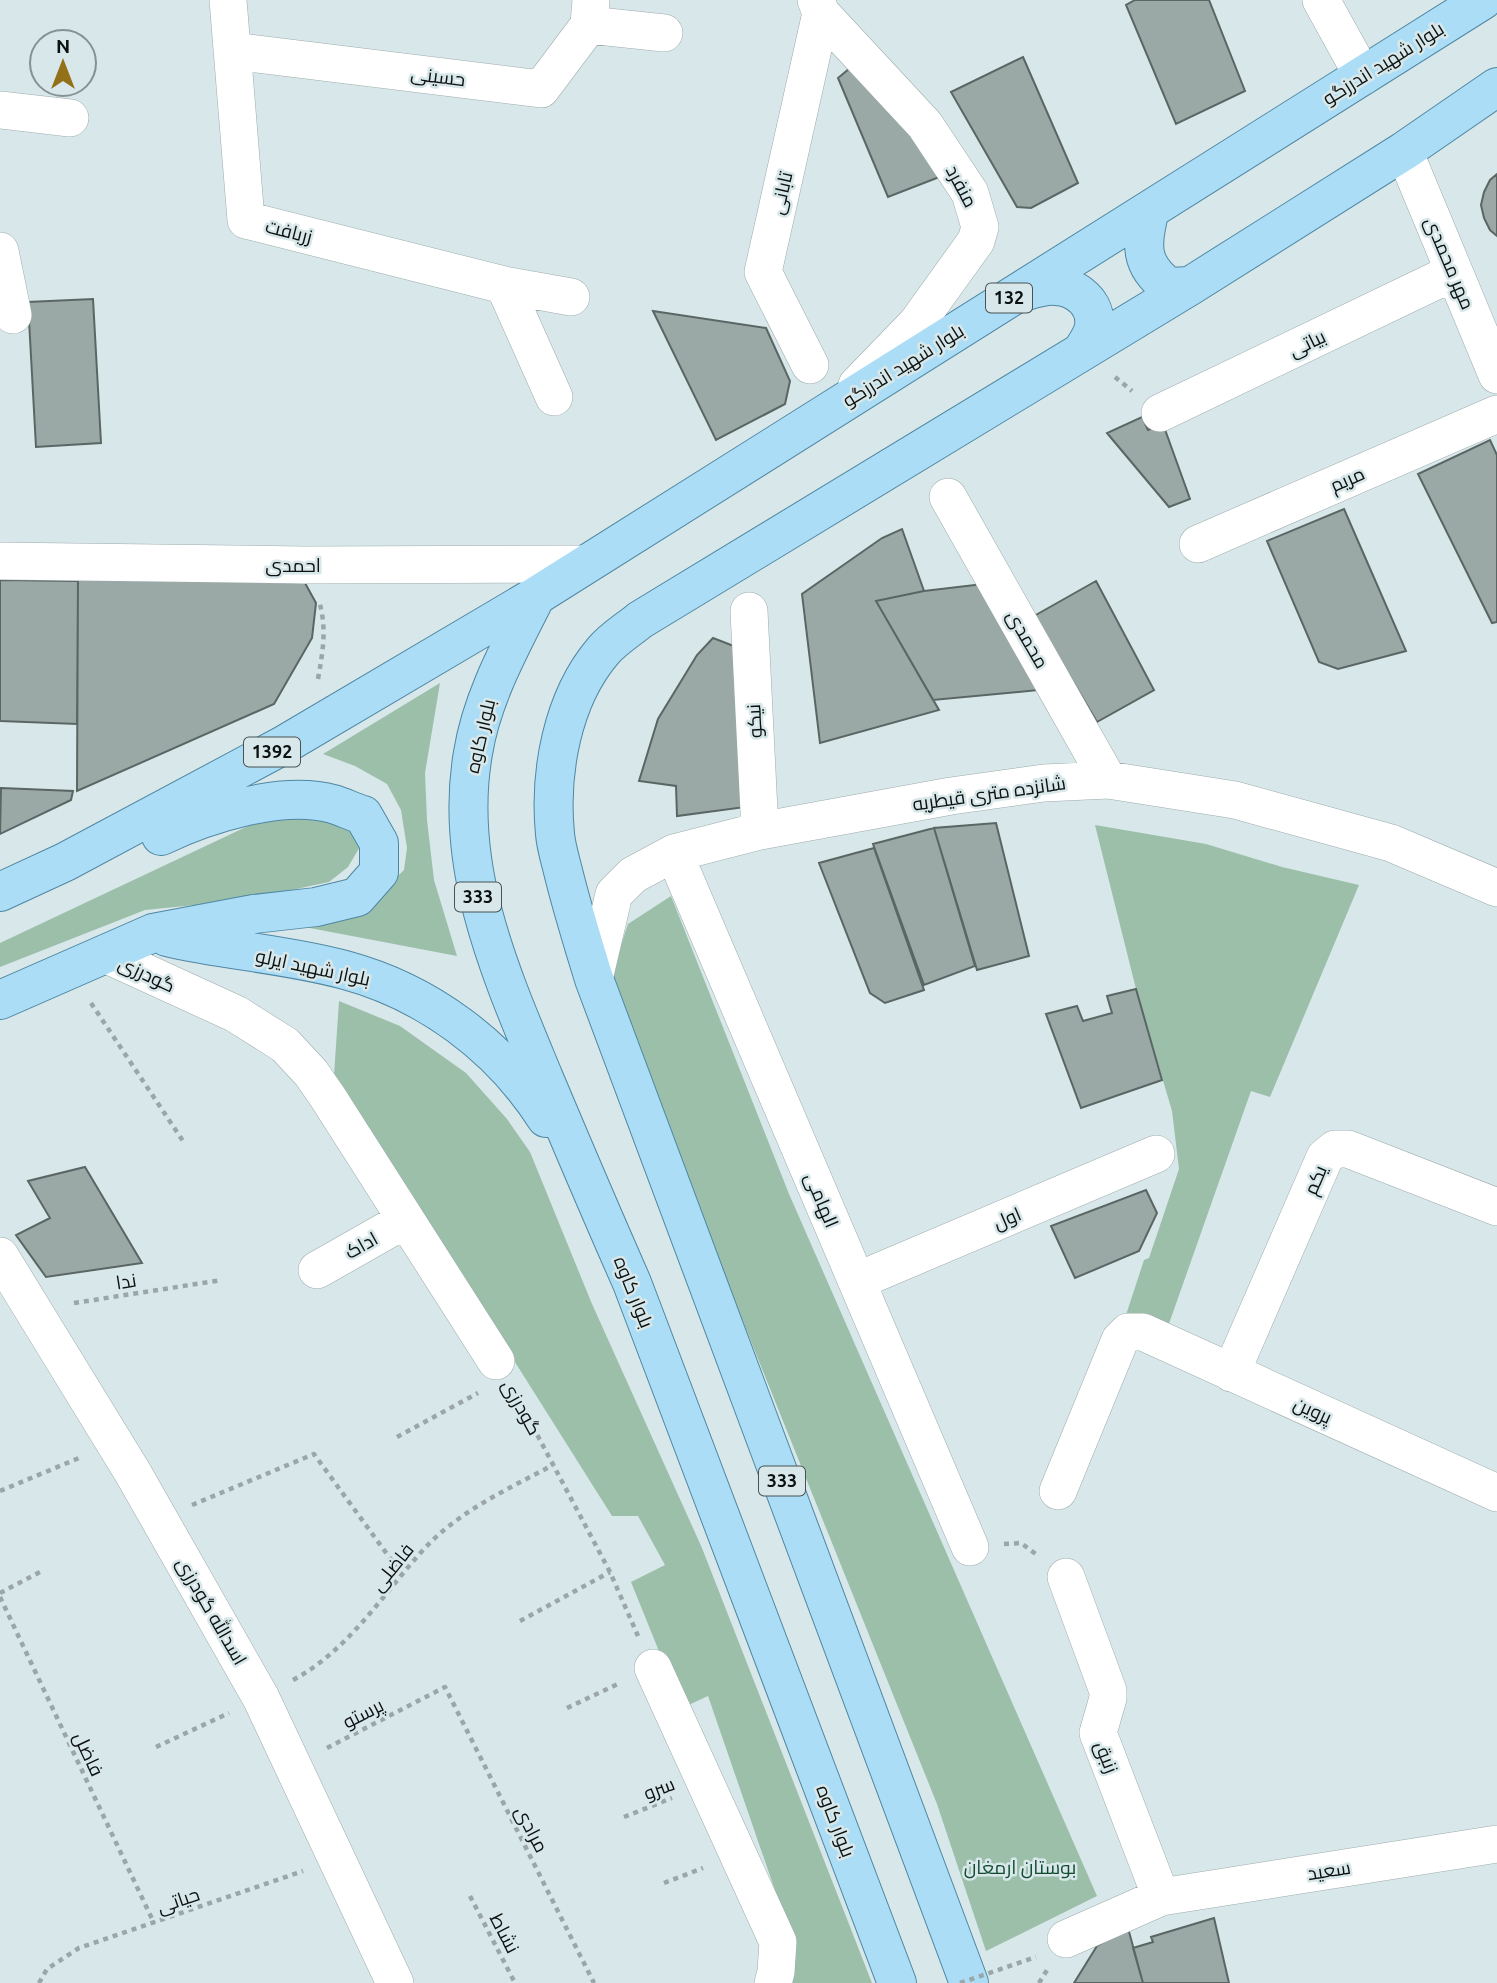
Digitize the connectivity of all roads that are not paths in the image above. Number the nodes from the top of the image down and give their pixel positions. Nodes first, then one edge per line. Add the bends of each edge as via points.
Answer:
1 (228, 0) edge
2 (1321, 0) edge
3 (1483, 0) edge
4 (819, 6) edge
5 (589, 13) edge
6 (664, 33) dead end
7 (232, 51) junction
8 (1363, 76) junction
9 (1497, 88) edge
10 (0, 110) edge
11 (70, 118) dead end
12 (1404, 151) junction
13 (1150, 210) junction
14 (0, 251) edge
15 (1454, 272) junction
16 (504, 285) junction
17 (1190, 286) junction
18 (1016, 294) junction
19 (571, 298) dead end
20 (13, 315) dead end
21 (1082, 351) junction
22 (810, 365) dead end
23 (1497, 375) edge
24 (554, 397) dead end
25 (834, 408) junction
26 (1160, 413) road end
27 (1497, 414) edge
28 (948, 497) dead end
29 (1198, 544) dead end
30 (0, 561) edge
31 (587, 565) junction
32 (537, 596) junction
33 (749, 611) dead end
34 (1108, 780) junction
35 (760, 831) junction
36 (674, 853) junction
37 (65, 862) junction
38 (1497, 888) edge
39 (0, 892) edge
40 (153, 933) junction
41 (104, 954) junction
42 (594, 979) junction
43 (0, 1000) edge
44 (1156, 1154) dead end
45 (591, 1191) junction
46 (1497, 1207) edge
47 (405, 1220) junction
48 (0, 1256) edge
49 (317, 1270) dead end
50 (857, 1282) junction
51 (501, 1369) road end
52 (1231, 1373) junction
53 (1058, 1491) dead end
54 (1497, 1493) edge
55 (970, 1547) road end
56 (1066, 1577) road end
57 (653, 1668) road end
58 (1497, 1844) edge
59 (1161, 1897) junction
60 (1051, 1948) road end
61 (394, 1983) edge
62 (774, 1983) edge
63 (897, 1983) edge
64 (970, 1983) edge

1 - 7 street, زربافت
2 - 8 street
3 - 8 main road, بلوار شهید اندرزگو / 132
4 - 22 street, تابانی via 763,272
4 - 25 street, منفرد via 925,125 970,193 980,227 976,241 917,323
5 - 6 street
5 - 7 street, حسینی via 541,89
7 - 16 street, زربافت via 246,220
8 - 13 main road, بلوار شهید اندرزگو / 132
9 - 12 main road
10 - 11 street
12 - 15 street, مهر محمدی
12 - 17 main road
13 - 17 main road via 1143,236 1153,275 1169,288
13 - 18 main road, بلوار شهید اندرزگو / 132
14 - 20 street
15 - 23 street, مهر محمدی
15 - 26 street, بیاتی
16 - 19 street, زربافت
16 - 24 street
17 - 21 main road
18 - 21 main road via 1053,286 1078,293 1094,314 1090,338
18 - 25 main road, بلوار شهید اندرزگو / 132
21 - 42 main road, 333 via 640,620 603,650 567,717 553,795 555,836
25 - 31 main road, بلوار شهید اندرزگو / 132
27 - 29 street, مریم
28 - 34 street, محمدی
30 - 31 street, احمدی
31 - 32 main road, بلوار شهید اندرزگو / 132
32 - 37 main road, 1392 via 282,746
32 - 45 main road, بلوار کاوه / 333 via 486,702 473,751 469,843 492,947
33 - 35 street, نیکو
34 - 35 street, شانزده متری قیطریه via 1017,786
34 - 38 street, شانزده متری قیطریه via 1259,806 1391,843
35 - 36 street, شانزده متری قیطریه
36 - 42 street, شانزده متری قیطریه via 633,875 614,894
36 - 50 street, الهامی
37 - 39 main road, 1392
37 - 40 main road via 131,852 191,821 288,800 331,803 363,815 379,843 379,872 357,897
40 - 41 main road
40 - 45 main road, بلوار شهید ایرلو via 345,969 399,988 449,1016 507,1067 544,1114
41 - 43 main road
41 - 47 street, گودرزی via 236,1014 285,1045 327,1096
42 - 64 main road, 333
44 - 50 street, اول
45 - 63 main road, بلوار کاوه / 333 via 632,1283
46 - 52 street, یکم via 1348,1149 1335,1149 1325,1157
47 - 49 street, اداک
47 - 51 street, گودرزی
48 - 61 street, اسدالله گودرزی via 115,1443 261,1698
50 - 55 street, الهامی
52 - 53 street, پروین via 1143,1332 1128,1332 1120,1340
52 - 54 street, پروین
56 - 59 street, زنبق via 1108,1691 1098,1733
57 - 62 street via 778,1942
58 - 59 street, سعید
59 - 60 street, سعید

